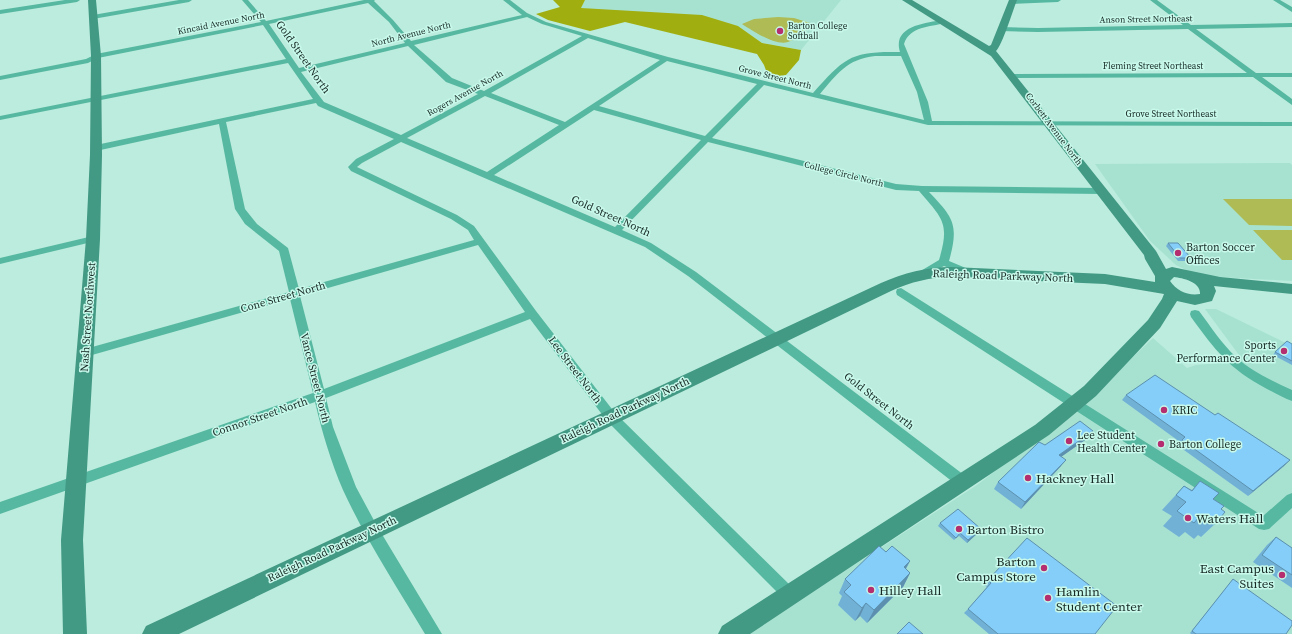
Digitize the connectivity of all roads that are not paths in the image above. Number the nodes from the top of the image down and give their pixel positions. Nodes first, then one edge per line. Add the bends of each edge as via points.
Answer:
1 (77, 0) edge
2 (92, 0) edge
3 (189, 0) edge
4 (245, 0) edge
5 (370, 0) edge
6 (506, 0) edge
7 (906, 0) edge
8 (1058, 0) edge
9 (1153, 0) edge
10 (1276, 0) edge
11 (1013, 1) edge
12 (1292, 10) edge
13 (0, 12) edge
14 (528, 15) junction
15 (93, 16) junction
16 (943, 22) junction
17 (265, 23) junction
18 (1292, 26) edge
19 (1190, 27) junction
20 (1001, 29) junction
21 (587, 36) junction
22 (410, 44) junction
23 (990, 51) junction
24 (905, 54) junction
25 (96, 56) junction
26 (666, 59) junction
27 (291, 60) junction
28 (297, 71) junction
29 (1254, 75) junction
30 (1292, 75) edge
31 (1014, 76) junction
32 (0, 78) edge
33 (762, 83) junction
34 (484, 94) junction
35 (814, 96) junction
36 (95, 100) junction
37 (317, 100) junction
38 (1292, 103) edge
39 (592, 107) junction
40 (0, 118) edge
41 (222, 120) junction
42 (928, 123) junction
43 (1050, 124) junction
44 (1292, 124) edge
45 (566, 125) junction
46 (403, 138) junction
47 (705, 140) junction
48 (96, 148) junction
49 (352, 167) joint
50 (489, 176) junction
51 (922, 189) junction
52 (1102, 191) junction
53 (616, 231) junction
54 (93, 239) junction
55 (481, 241) junction
56 (1151, 254) junction
57 (0, 261) edge
58 (944, 262) junction
59 (969, 273) junction
60 (923, 274) junction
61 (1188, 275) junction
62 (1167, 284) junction
63 (1255, 286) junction
64 (1292, 290) edge
65 (901, 292) dead end
66 (295, 293) junction
67 (1201, 302) junction
68 (532, 314) junction
69 (1159, 319) junction
70 (777, 338) junction
71 (85, 353) junction
72 (319, 396) junction
73 (1292, 396) edge
74 (1074, 403) junction
75 (611, 417) junction
76 (76, 482) junction
77 (963, 482) junction
78 (1292, 499) edge
79 (0, 508) edge
80 (372, 531) junction
81 (789, 594) junction
82 (75, 634) edge
83 (154, 634) edge
84 (434, 634) edge
85 (730, 634) edge

1 - 13 street
2 - 15 street, Nash Street Northwest
3 - 15 street
4 - 17 street, Gold Street North
5 - 17 street, Kincaid Avenue North
5 - 22 street via 391,20
6 - 14 street, Grove Street North
7 - 16 street, Corbett Avenue North
8 - 11 street
9 - 19 street
10 - 12 street
11 - 20 street
14 - 21 street, Grove Street North via 544,23
14 - 22 street, North Avenue North
15 - 25 street, Nash Street Northwest
16 - 23 street, Corbett Avenue North
16 - 24 street via 919,27 904,35 901,44
17 - 25 street, Kincaid Avenue North
17 - 27 street, Gold Street North
18 - 19 street, Anson Street Northeast
19 - 20 street, Anson Street Northeast
19 - 29 street
20 - 23 street via 996,46
21 - 26 street, Grove Street North
21 - 34 street, Rogers Avenue North
22 - 28 street, North Avenue North
22 - 34 street via 449,80
23 - 31 street, Corbett Avenue North
24 - 35 street via 872,54 850,60
24 - 42 street via 927,109
25 - 32 street, Kincaid Avenue North via 88,61
25 - 36 street, Nash Street Northwest
26 - 33 street, Grove Street North
26 - 39 street
27 - 28 street, Gold Street North
27 - 36 street
28 - 37 street, Gold Street North
29 - 30 street, Fleming Street Northeast
29 - 31 street, Fleming Street Northeast
29 - 38 street
31 - 43 street, Corbett Avenue North
33 - 35 street, Grove Street North
33 - 47 street
34 - 45 street
34 - 46 street, Rogers Avenue North
35 - 42 street, Grove Street North
36 - 40 street
36 - 48 street, Nash Street Northwest
37 - 41 street
37 - 46 street, Gold Street North via 329,108
39 - 45 street
39 - 47 street, College Circle North
41 - 48 street
41 - 66 street, Vance Street North via 240,209 248,223 284,250
42 - 43 street, Grove Street North
43 - 44 street, Grove Street Northeast
43 - 52 street, Corbett Avenue North
45 - 50 street
46 - 49 street, Rogers Avenue North via 358,161
46 - 50 street, Gold Street North
47 - 51 street, College Circle North via 896,187
47 - 53 street
48 - 54 street, Nash Street Northwest
49 - 55 street, Lee Street North via 454,217 471,228
50 - 53 street, Gold Street North
51 - 52 street, College Circle North
51 - 58 street via 942,212 949,227 950,236
52 - 56 street, Corbett Avenue North
53 - 70 street, Gold Street North via 648,245 665,256
54 - 57 street
54 - 71 street, Nash Street Northwest
55 - 66 street, Cone Street North
55 - 68 street, Lee Street North
56 - 61 street, Corbett Avenue North
56 - 62 street, Corbett Avenue North
58 - 59 street
58 - 60 street
59 - 60 street, Raleigh Road Parkway North
59 - 62 street, Raleigh Road Parkway North via 1116,279
60 - 70 street, Raleigh Road Parkway North via 887,286
61 - 62 street via 1172,272
61 - 63 street
61 - 67 street via 1205,284
62 - 67 street, Raleigh Road Parkway North via 1182,297
62 - 69 street via 1170,300
63 - 64 street
63 - 67 street via 1221,289
65 - 74 street
66 - 71 street, Cone Street North
66 - 72 street, Vance Street North
67 - 69 street
67 - 73 street via 1218,345 1251,374
68 - 72 street, Connor Street North
68 - 75 street, Lee Street North
69 - 74 street via 1090,391
70 - 75 street, Raleigh Road Parkway North
70 - 77 street, Gold Street North
71 - 76 street, Nash Street Northwest
72 - 76 street, Connor Street North
72 - 80 street, Vance Street North via 336,455
74 - 77 street via 1042,430
74 - 78 street via 1264,524
75 - 80 street, Raleigh Road Parkway North
75 - 81 street, Lee Street North
76 - 79 street, Connor Street North
76 - 82 street, Nash Street Northwest via 72,540
77 - 81 street
80 - 83 street, Raleigh Road Parkway North
80 - 84 street, Vance Street North
81 - 85 street

